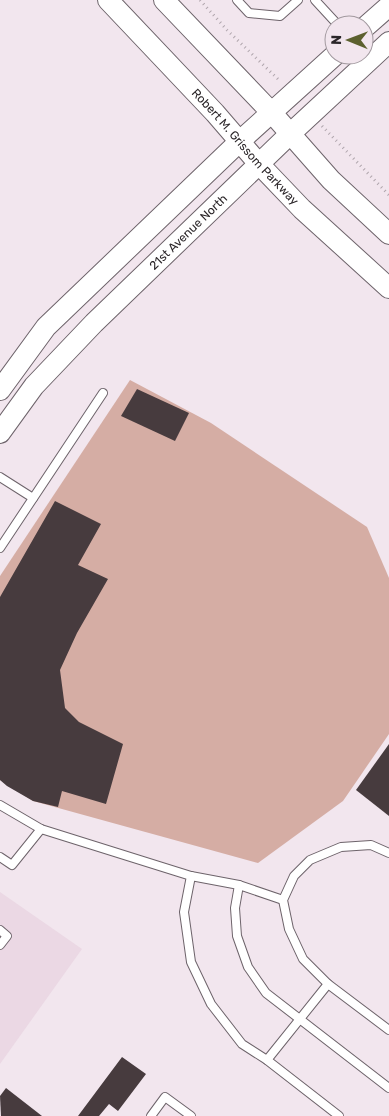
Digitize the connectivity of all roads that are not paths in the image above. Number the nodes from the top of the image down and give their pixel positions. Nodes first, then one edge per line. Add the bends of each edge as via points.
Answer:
1 (108, 0) edge
2 (164, 0) edge
3 (237, 0) edge
4 (298, 0) edge
5 (315, 0) edge
6 (389, 6) edge
7 (329, 15) edge
8 (374, 19) edge
9 (389, 42) edge
10 (324, 65) edge
11 (272, 113) junction
12 (290, 134) junction
13 (240, 141) junction
14 (258, 164) junction
15 (389, 234) edge
16 (389, 288) edge
17 (0, 390) edge
18 (103, 393) dead end
19 (0, 433) edge
20 (0, 477) edge
21 (33, 498) junction
22 (0, 548) edge
23 (0, 805) edge
24 (41, 829) junction
25 (389, 853) edge
26 (0, 857) edge
27 (191, 876) junction
28 (239, 885) junction
29 (284, 900) junction
30 (0, 930) edge
31 (0, 945) edge
32 (328, 984) junction
33 (300, 1020) junction
34 (389, 1030) edge
35 (267, 1060) junction
36 (389, 1088) edge
37 (152, 1116) edge
38 (191, 1116) edge
39 (339, 1116) edge

1 - 13 main road, Robert M. Grissom Parkway
2 - 11 main road
3 - 4 lane via 249,13 280,16
5 - 7 lane
6 - 8 main road
9 - 12 main road, 21st Avenue North
10 - 11 main road
11 - 12 main road
11 - 13 main road
12 - 14 main road, 21st Avenue North
12 - 15 main road via 331,180
13 - 14 main road, Robert M. Grissom Parkway
13 - 17 main road via 46,327
14 - 16 main road, Robert M. Grissom Parkway
14 - 19 main road, 21st Avenue North via 87,330 34,386
18 - 21 lane
20 - 21 lane
21 - 22 lane
23 - 24 lane
24 - 26 lane via 12,865
24 - 27 lane
25 - 29 lane via 371,845 341,847 310,860 294,876
27 - 28 lane
27 - 35 lane via 184,912 191,962 211,1004 242,1044
28 - 29 lane
28 - 33 lane via 235,908 237,936 248,966 266,993
29 - 32 lane via 289,929 303,959
30 - 31 lane via 7,936
32 - 33 lane
32 - 34 lane
33 - 35 lane
33 - 36 lane
35 - 39 lane
37 - 38 lane via 165,1097

